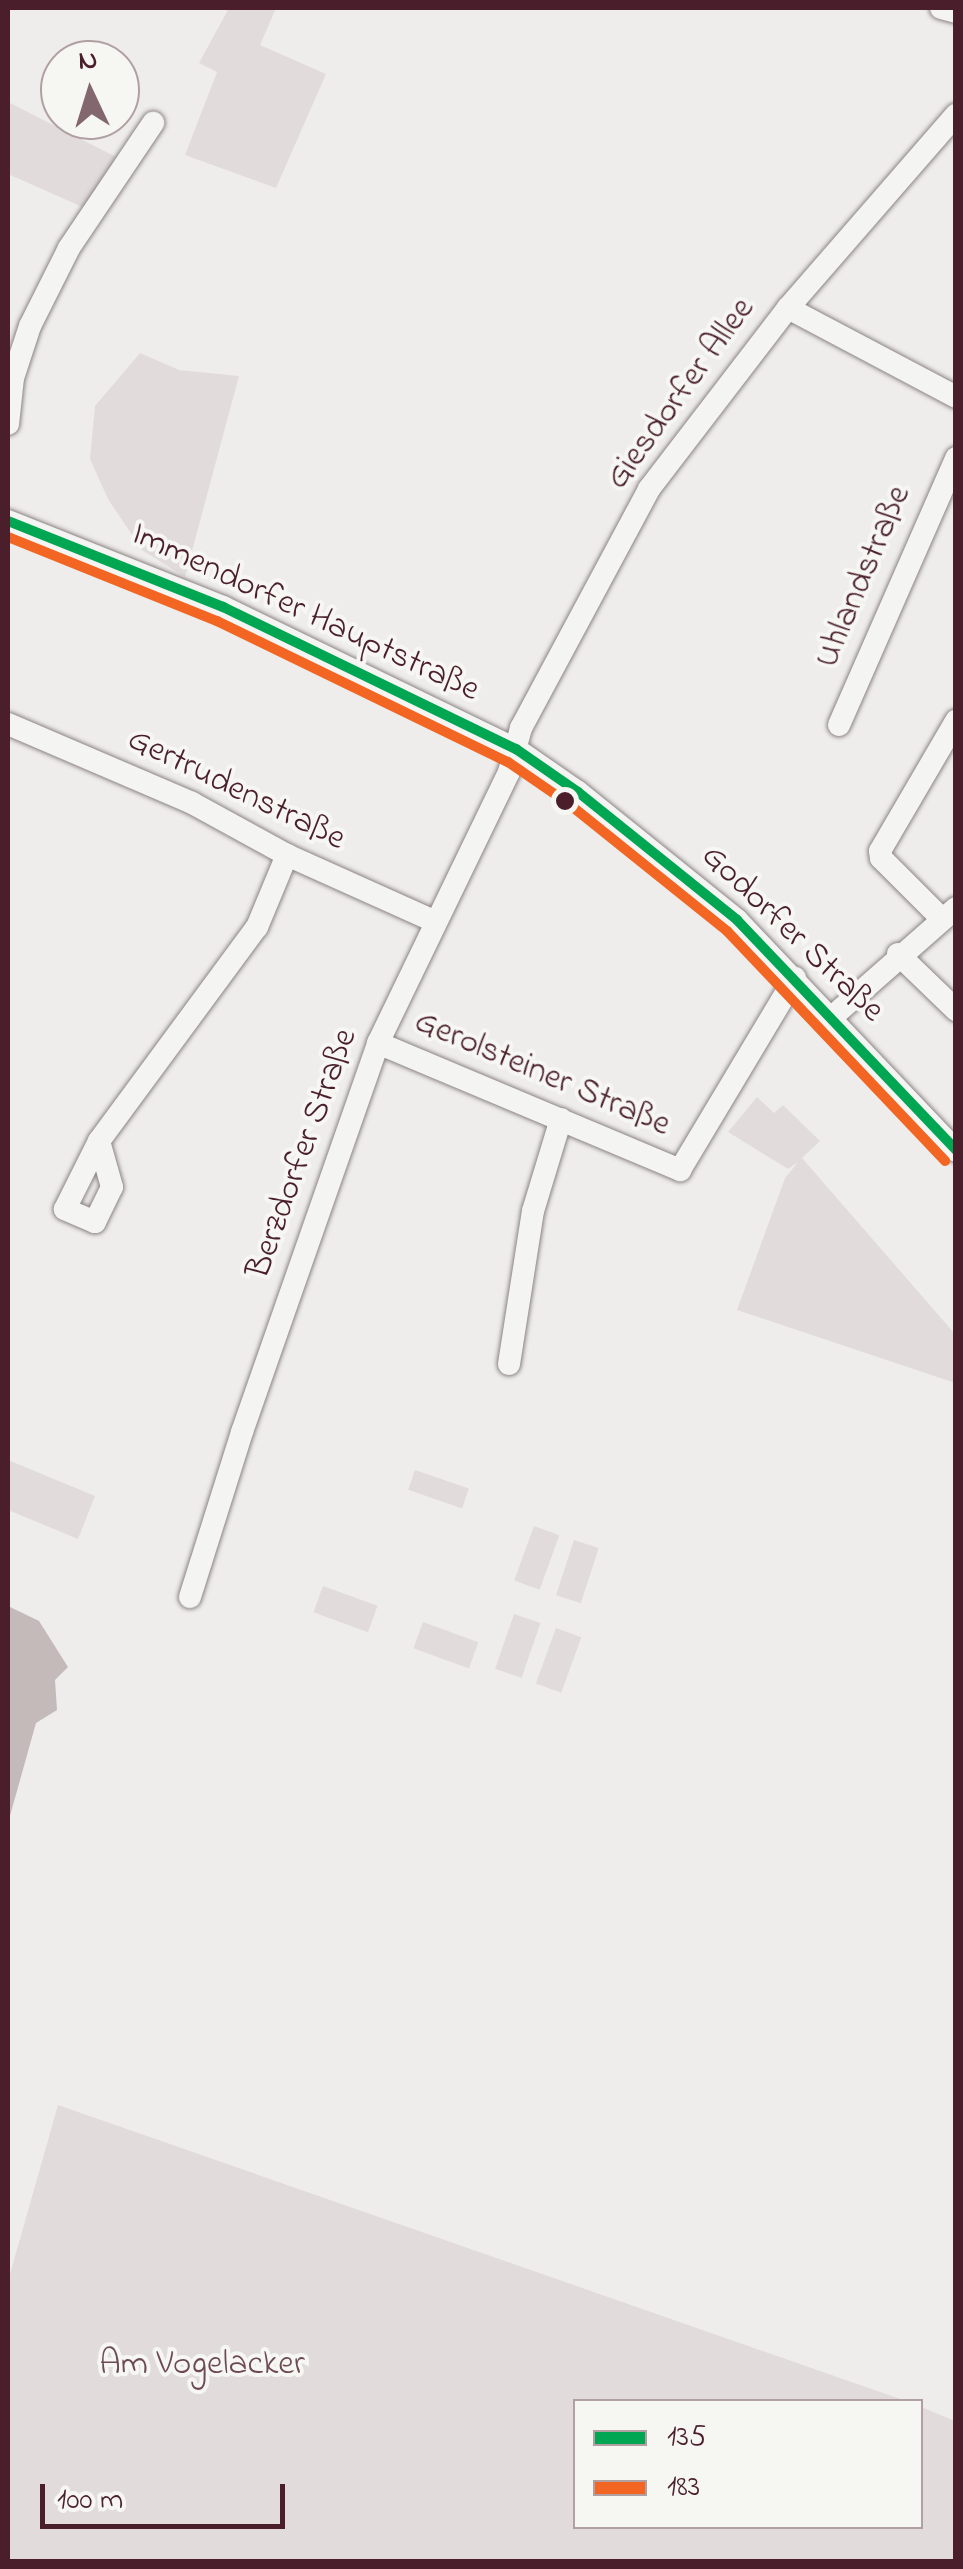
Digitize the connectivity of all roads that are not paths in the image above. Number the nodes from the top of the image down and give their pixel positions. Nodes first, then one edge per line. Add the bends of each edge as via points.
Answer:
1 (942, 8) edge
2 (956, 12) edge
3 (956, 115) edge
4 (153, 123) dead end
5 (788, 308) junction
6 (956, 398) edge
7 (8, 424) edge
8 (956, 458) edge
9 (8, 521) edge
10 (956, 721) edge
11 (8, 724) edge
12 (839, 725) dead end
13 (516, 750) junction
14 (288, 855) junction
15 (948, 913) edge
16 (434, 921) junction
17 (898, 954) junction
18 (795, 978) junction
19 (956, 1010) edge
20 (832, 1017) junction
21 (378, 1043) junction
22 (561, 1119) junction
23 (99, 1142) dead end
24 (956, 1151) edge
25 (509, 1364) dead end
26 (190, 1597) dead end

1 - 2 street
3 - 5 street, Giesdorfer Allee
4 - 7 street via 79,231 30,326 12,378
5 - 6 street
5 - 13 street, Giesdorfer Allee via 649,489 521,728
8 - 12 street, Uhlandstraße
9 - 13 street, Immendorfer Hauptstraße via 223,607
10 - 15 street via 880,850 881,858
11 - 14 street, Gertrudenstraße via 192,803
13 - 16 street, Berzdorfer Straße
13 - 18 street, Godorfer Straße via 715,901
14 - 16 street, Gertrudenstraße
14 - 23 street via 257,926
15 - 17 street
16 - 21 street, Berzdorfer Straße
17 - 19 street
17 - 20 street
18 - 20 street, Godorfer Straße
18 - 22 street, Gerolsteiner Straße via 680,1170
20 - 24 street, Godorfer Straße
21 - 22 street, Gerolsteiner Straße
21 - 26 street, Berzdorfer Straße
22 - 25 street via 533,1211

